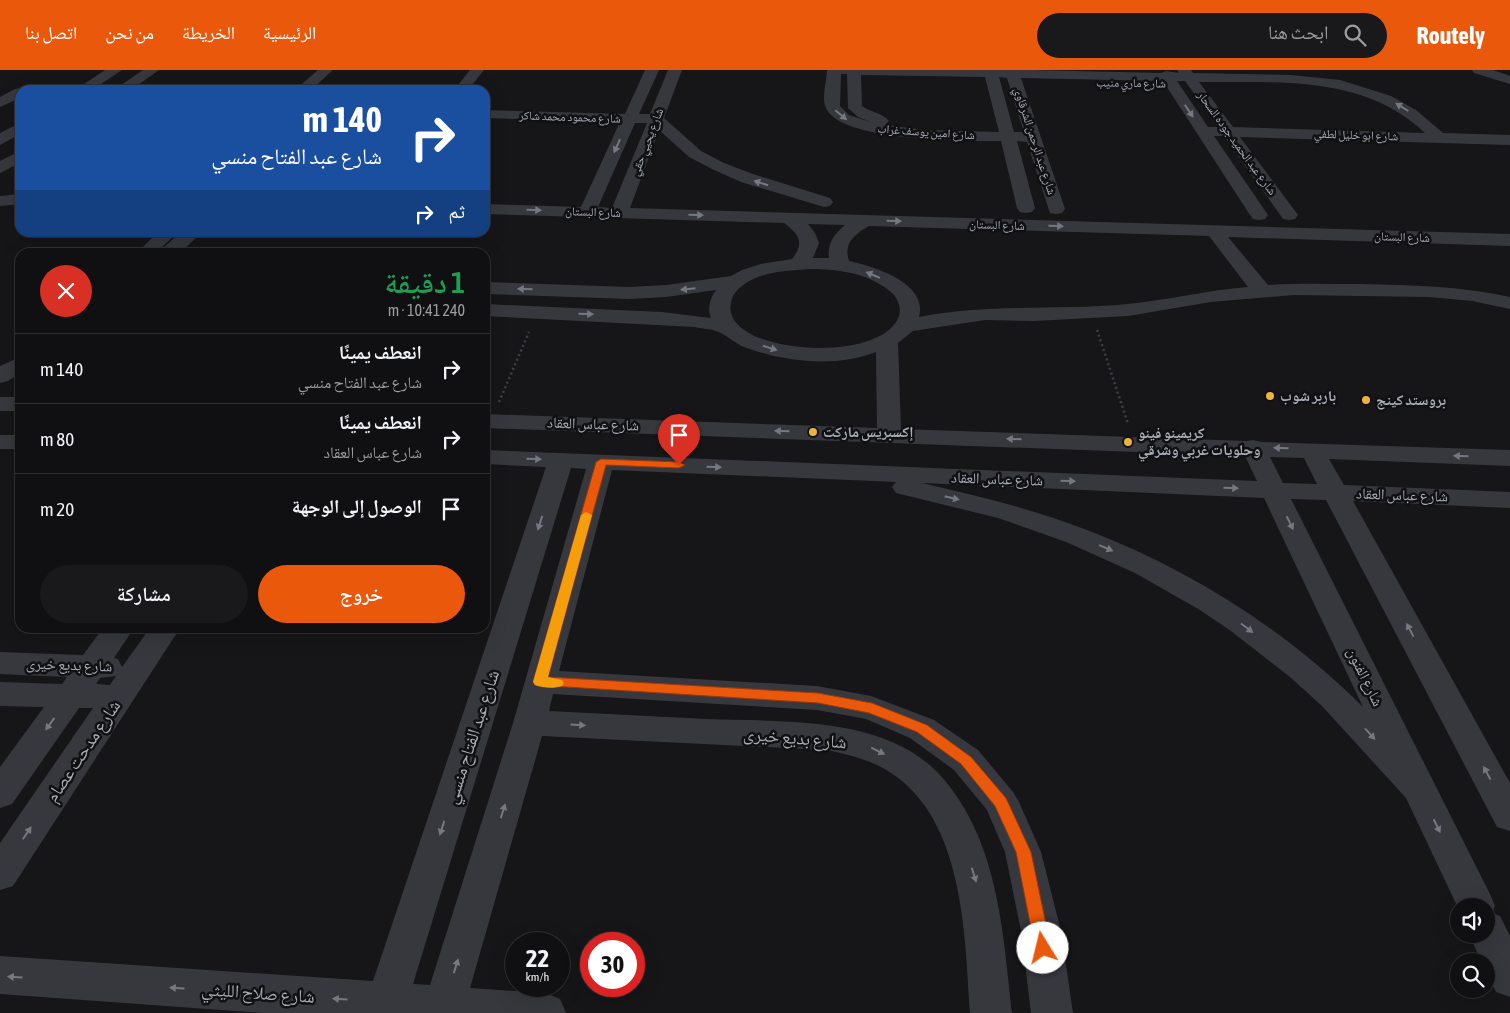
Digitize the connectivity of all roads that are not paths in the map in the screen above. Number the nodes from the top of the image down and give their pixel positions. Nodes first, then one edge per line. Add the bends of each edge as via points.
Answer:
1 (115, 70) edge
2 (152, 70) edge
3 (477, 70) edge
4 (652, 70) edge
5 (675, 70) edge
6 (1479, 70) edge
7 (834, 72) edge
8 (333, 73) edge
9 (854, 73) edge
10 (992, 77) junction
11 (1014, 77) junction
12 (1167, 77) edge
13 (1189, 77) edge
14 (1510, 80) edge
15 (90, 85) edge
16 (129, 85) edge
17 (311, 85) edge
18 (325, 85) edge
19 (465, 85) edge
20 (15, 95) edge
21 (0, 103) edge
22 (490, 114) edge
23 (1387, 114) dead end
24 (490, 122) edge
25 (628, 122) junction
26 (654, 123) junction
27 (1400, 126) dead end
28 (15, 131) edge
29 (1006, 132) junction
30 (1032, 132) junction
31 (1206, 135) junction
32 (1232, 136) junction
33 (1413, 137) junction
34 (1440, 138) junction
35 (0, 140) edge
36 (1510, 140) edge
37 (1510, 148) edge
38 (15, 159) edge
39 (0, 168) edge
40 (490, 194) edge
41 (15, 200) edge
42 (0, 201) edge
43 (824, 202) junction
44 (844, 203) dead end
45 (591, 204) junction
46 (622, 205) junction
47 (1006, 208) dead end
48 (1026, 208) junction
49 (490, 209) edge
50 (1056, 209) junction
51 (1076, 210) dead end
52 (1240, 214) dead end
53 (1259, 214) junction
54 (1289, 215) junction
55 (1308, 216) dead end
56 (788, 218) junction
57 (865, 221) junction
58 (1214, 231) junction
59 (164, 237) edge
60 (187, 237) edge
61 (1510, 240) edge
62 (151, 248) edge
63 (175, 248) edge
64 (799, 263) junction
65 (841, 265) junction
66 (736, 281) junction
67 (490, 288) edge
68 (1262, 291) junction
69 (905, 294) junction
70 (1510, 303) edge
71 (490, 310) edge
72 (985, 314) junction
73 (906, 326) junction
74 (727, 327) junction
75 (887, 341) junction
76 (15, 367) edge
77 (0, 376) edge
78 (0, 404) edge
79 (15, 404) edge
80 (490, 421) edge
81 (889, 435) junction
82 (0, 442) edge
83 (15, 442) edge
84 (1253, 447) junction
85 (1312, 450) junction
86 (490, 457) edge
87 (1510, 458) edge
88 (560, 460) junction
89 (601, 462) junction
90 (836, 472) junction
91 (1274, 490) junction
92 (1335, 492) junction
93 (1510, 500) edge
94 (115, 633) edge
95 (162, 633) edge
96 (0, 663) edge
97 (91, 666) junction
98 (138, 668) junction
99 (540, 682) junction
100 (0, 694) edge
101 (70, 696) junction
102 (118, 697) junction
103 (529, 723) junction
104 (1421, 791) junction
105 (0, 794) edge
106 (1510, 816) edge
107 (0, 874) edge
108 (1472, 898) edge
109 (1493, 943) edge
110 (0, 976) edge
111 (1510, 978) edge
112 (384, 1007) edge
113 (443, 1010) edge
114 (545, 1013) edge
115 (991, 1013) edge
116 (1052, 1013) edge

1 - 15 street
2 - 16 street
3 - 19 street
4 - 25 street, شارع يحيي حقي
5 - 26 street, شارع يحيي حقي
6 - 14 street
7 - 9 street, شارع ماري منيب
7 -> 29 street, شارع امين يوسف غراب via 833,108 860,126 896,132
8 - 17 street
8 - 18 street
9 - 10 street, شارع ماري منيب
9 - 29 street, شارع امين يوسف غراب via 855,108 863,114 912,124
10 - 11 street, شارع ماري منيب
10 - 29 street, شارع عبد الرحمن الشرقاوي
11 - 12 street, شارع ماري منيب
11 - 30 street, شارع عبد الرحمن الشرقاوي
12 - 13 street, شارع ماري منيب
12 -> 31 street, شارع عبد الحميد جوده السحار
13 - 23 street, شارع ماري منيب via 1323,88 1371,102
13 - 32 street, شارع عبد الحميد جوده السحار
34 -> 13 street, شارع ماري منيب via 1400,106 1356,88 1298,79
20 - 21 street
22 - 25 street, شارع محمود محمد شاكر
24 - 25 street, شارع محمود محمد شاكر
25 - 26 street, شارع محمود محمد شاكر
25 -> 45 street, شارع يحيي حقي
43 -> 26 street via 718,166 695,154
26 - 46 street, شارع يحيي حقي
27 - 33 street
28 - 35 street
29 - 30 street, شارع امين يوسف غراب
29 - 48 street, شارع عبد الرحمن الشرقاوي
30 - 50 street, شارع عبد الرحمن الشرقاوي
31 - 32 street, شارع ابو خليل لطفي
31 - 53 street, شارع عبد الحميد جوده السحار
32 - 33 street, شارع ابو خليل لطفي
32 - 37 street, شارع ابو خليل لطفي
32 - 54 street, شارع عبد الحميد جوده السحار
33 - 34 street, شارع ابو خليل لطفي
34 - 36 street, شارع ابو خليل لطفي
38 - 39 street
40 - 45 street, شارع البستان
41 - 42 street
43 - 44 street, شارع البستان
43 - 46 street, شارع البستان
45 - 46 street, شارع البستان
49 -> 45 street, شارع البستان
46 -> 56 street, شارع البستان
47 - 48 street, شارع البستان
48 - 50 street, شارع البستان
50 - 51 street, شارع البستان
52 - 53 street
53 - 54 street
54 - 55 street
56 - 57 street, شارع البستان
56 - 64 street via 808,235 808,254
57 -> 58 street, شارع البستان
57 - 65 street via 852,228 837,245
58 - 61 street, شارع البستان
58 - 68 street
59 - 62 street
60 - 63 street
64 - 65 street
64 - 66 street via 768,268
69 -> 65 street via 889,281
66 -> 67 street via 629,293
66 - 74 street via 722,295 719,311
68 - 70 street via 1429,291
68 - 72 street via 1092,313
69 - 72 street
69 - 73 street via 911,310
71 -> 74 street via 662,318
72 - 73 street
73 - 75 street
74 -> 75 street via 749,342 773,349 819,355 857,352
75 - 81 street
76 - 77 street
78 - 79 street
81 -> 80 street, شارع عباس العقاد
84 -> 81 street, شارع عباس العقاد
82 - 83 street
85 -> 84 street, شارع عباس العقاد
84 - 91 street, شارع الفنون
87 -> 85 street, شارع عباس العقاد
85 - 92 street
86 -> 88 street, شارع عباس العقاد
88 - 89 street, شارع عباس العقاد
88 -> 112 street, شارع عبد الفتاح منسي
89 -> 90 street, شارع عباس العقاد
89 - 99 street
90 -> 91 street, شارع عباس العقاد
90 -> 104 street via 977,503 1042,523 1108,549 1173,581 1237,621 1300,669 1362,725
91 - 92 street, شارع عباس العقاد
91 -> 104 street, شارع الفنون
92 - 93 street, شارع عباس العقاد
106 -> 92 street
94 - 97 street
95 - 98 street, شارع مدحت عصام
96 - 97 street, شارع بديع خيرى
97 - 98 street, شارع بديع خيرى
97 - 101 street
98 - 102 street, شارع مدحت عصام
99 - 103 street
99 - 116 street via 818,698 872,708 922,728 966,760 1001,802 1023,852 1041,931
100 - 101 street, شارع بديع خيرى
101 - 102 street, شارع بديع خيرى
101 -> 105 street
107 -> 102 street, شارع مدحت عصام
113 -> 103 street
103 -> 115 street, شارع بديع خيرى via 827,737 867,746 903,764 934,790 958,832 975,878 984,930
104 -> 108 street, شارع الفنون
109 - 111 street
112 -> 110 street, شارع صلاح الليثي
112 - 113 street, شارع صلاح الليثي
113 - 114 street, شارع صلاح الليثي

